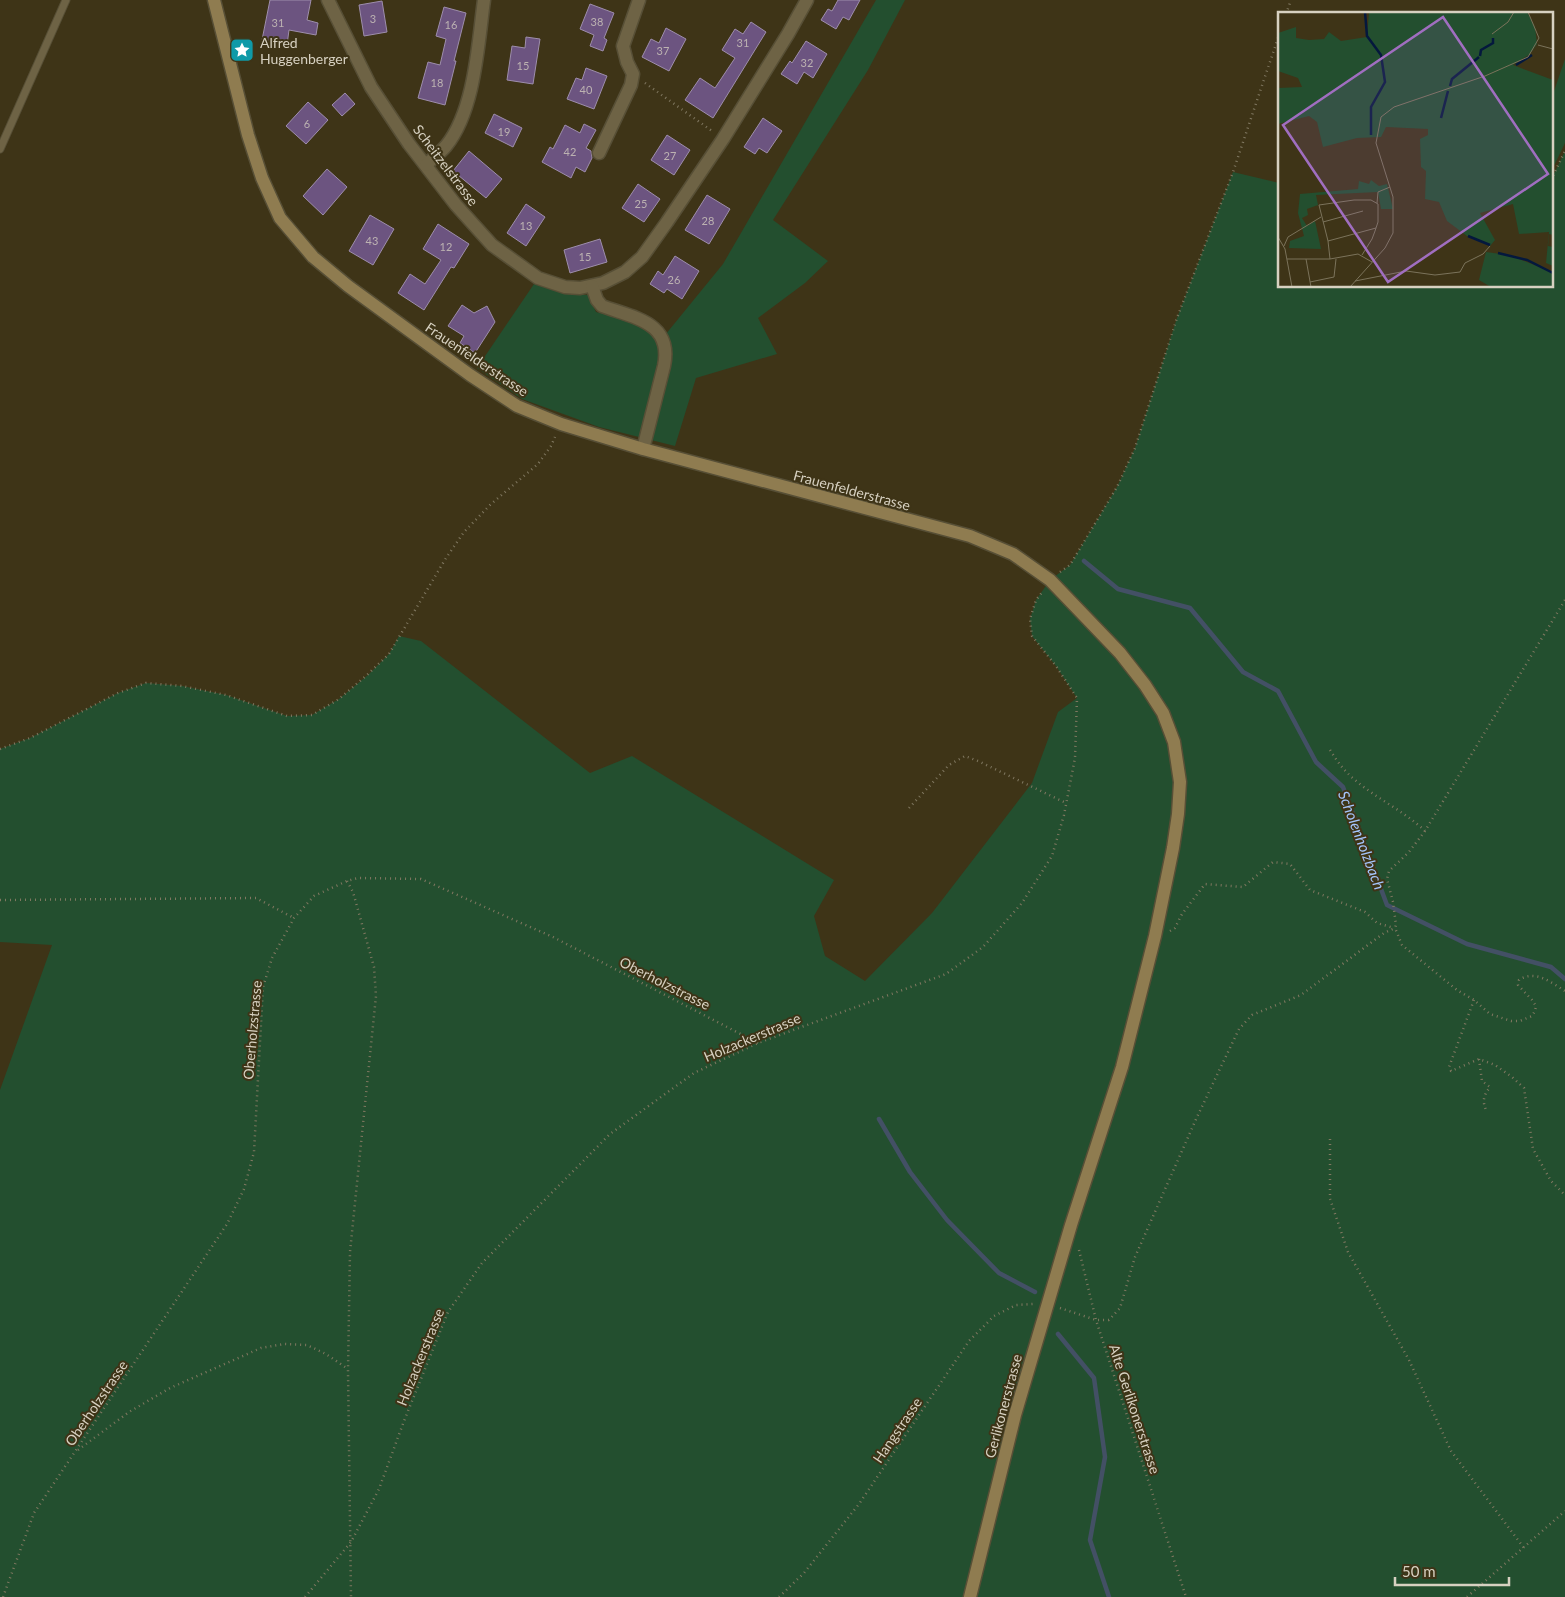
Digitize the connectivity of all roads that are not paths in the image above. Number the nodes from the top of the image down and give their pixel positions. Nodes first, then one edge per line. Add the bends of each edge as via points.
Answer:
1 (66, 0) edge
2 (214, 0) edge
3 (328, 0) edge
4 (484, 0) edge
5 (639, 0) edge
6 (807, 0) edge
7 (0, 149) edge
8 (599, 153) dead end
9 (426, 165) junction
10 (592, 286) junction
11 (643, 450) junction
12 (1071, 1225) joint
13 (970, 1597) edge

1 - 7 lane
2 - 11 street, Frauenfelderstrasse via 262,178 280,218 313,257 363,298 517,406
3 - 9 street, Scheitzelstrasse via 371,87
4 - 9 street via 472,86 466,106 446,146
5 - 8 street via 623,46 633,74 631,85
6 - 10 street, Scheitzelstrasse via 723,139 642,257 625,272
9 - 10 street, Scheitzelstrasse via 492,245 538,278 566,286
10 - 11 street via 602,306 652,325 666,347
11 - 12 street, Frauenfelderstrasse via 970,536 1013,554 1050,580 1120,653 1162,713 1174,742 1180,782 1173,848 1122,1067
12 - 13 street, Gerlikonerstrasse via 1015,1415

